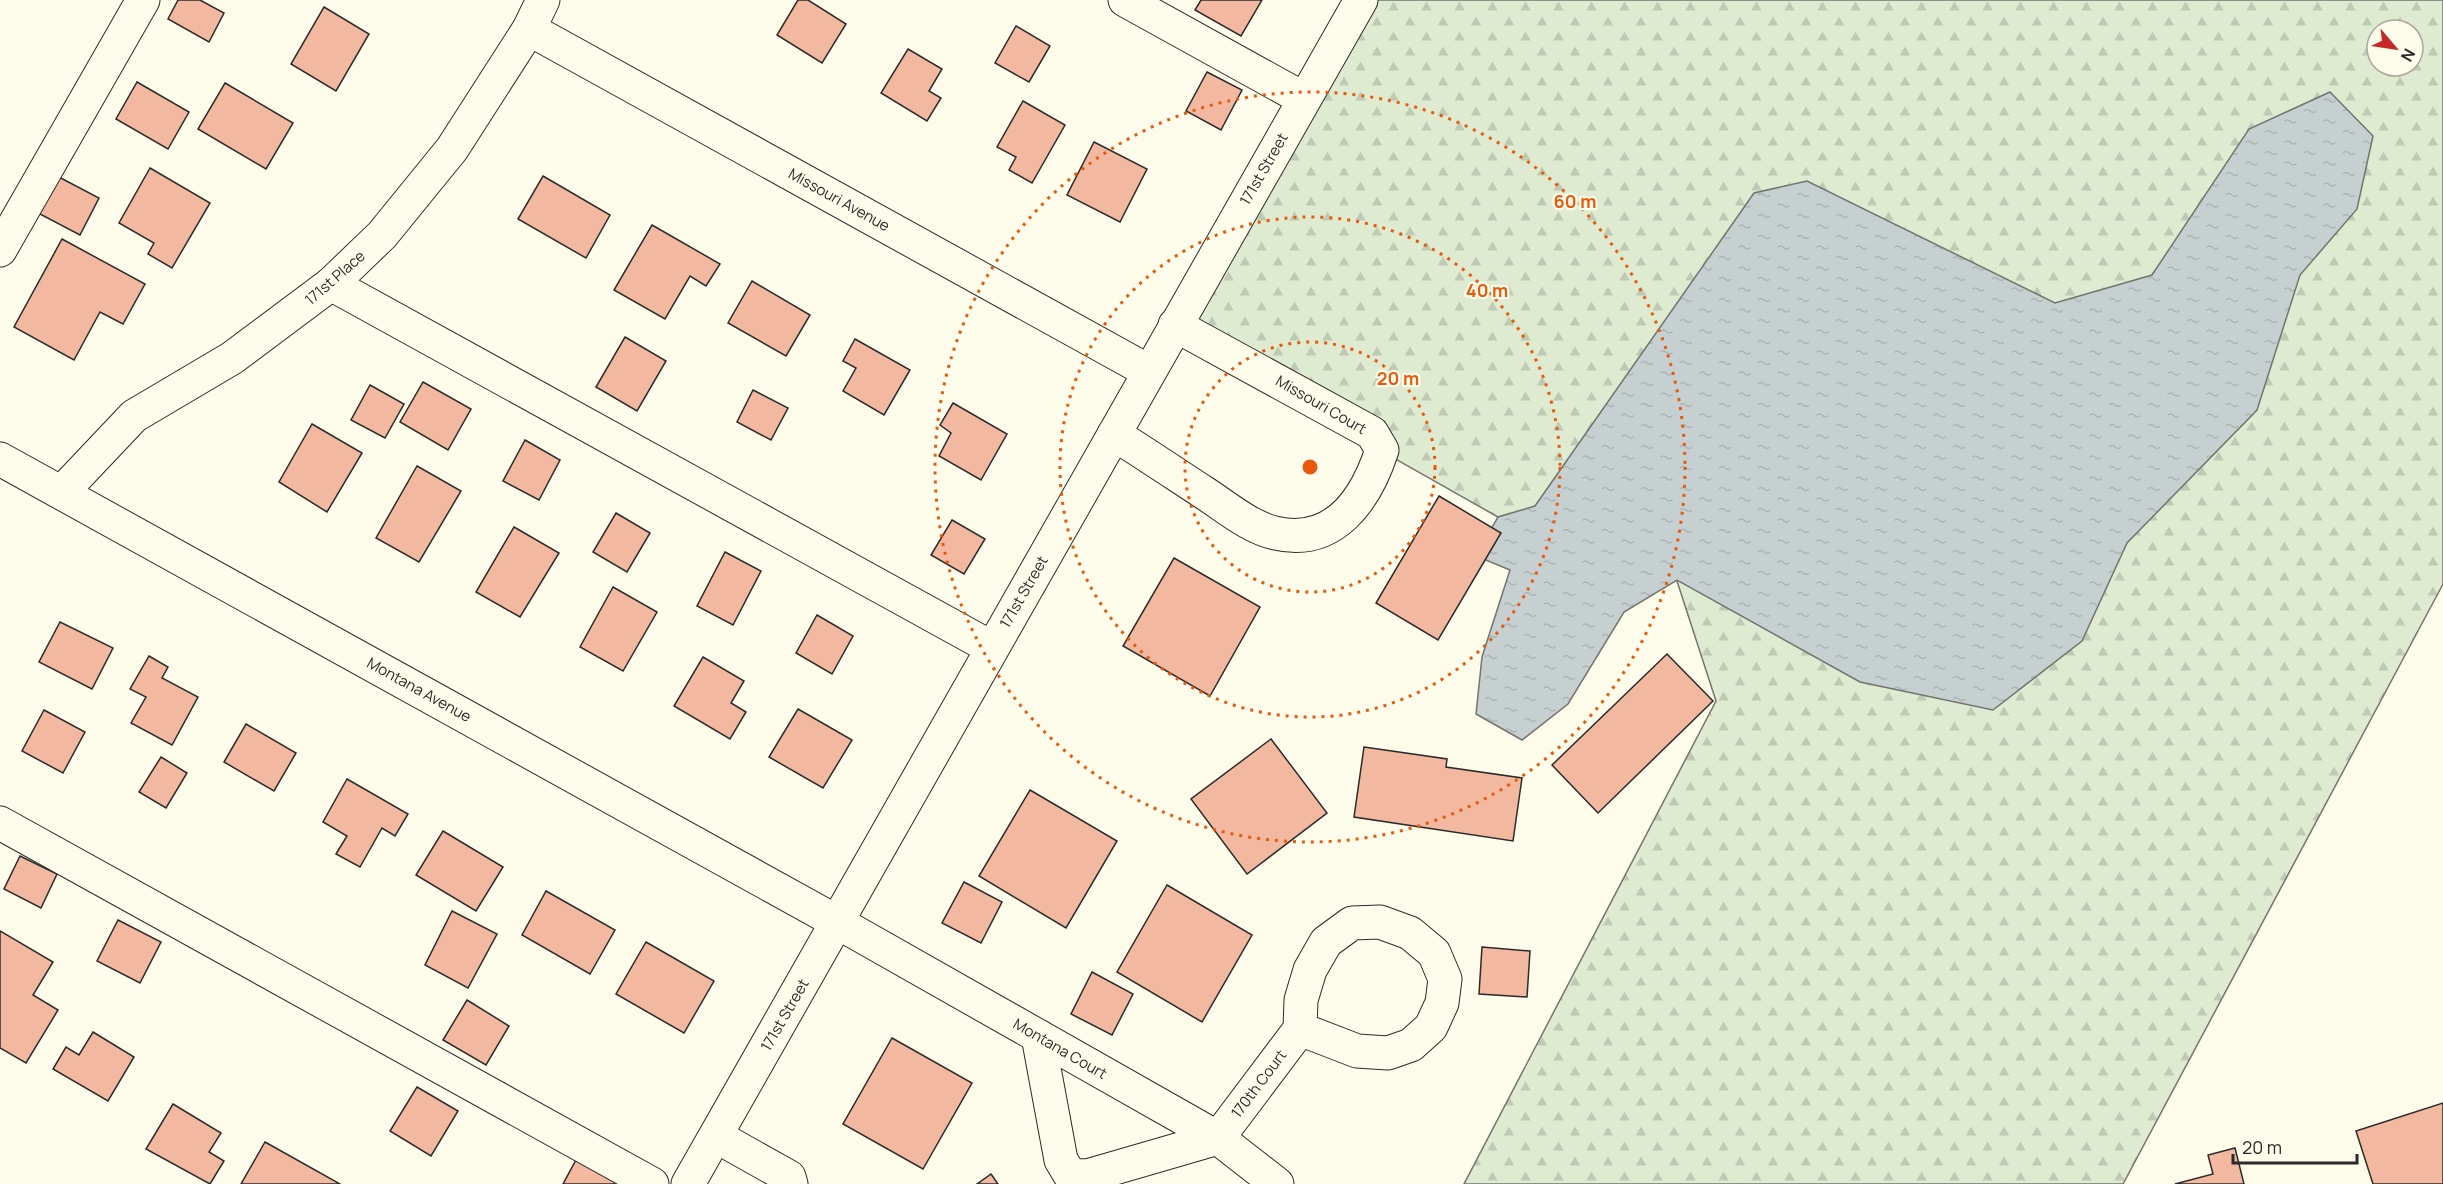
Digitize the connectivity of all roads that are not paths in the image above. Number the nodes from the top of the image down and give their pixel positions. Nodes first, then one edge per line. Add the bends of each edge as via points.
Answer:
1 (143, 0) edge
2 (543, 0) edge
3 (1125, 0) edge
4 (1361, 0) edge
5 (529, 29) junction
6 (1304, 99) junction
7 (0, 250) edge
8 (331, 284) junction
9 (1175, 325) junction
10 (1148, 371) junction
11 (1114, 434) junction
12 (0, 459) edge
13 (62, 492) junction
14 (993, 648) junction
15 (0, 823) edge
16 (837, 922) junction
17 (1300, 1029) junction
18 (1038, 1036) junction
19 (716, 1136) junction
20 (1218, 1138) junction
21 (652, 1184) edge
22 (688, 1184) edge
23 (791, 1184) edge
24 (1277, 1184) edge

1 - 7 street
2 - 5 street, 171st Place
3 - 6 street
4 - 6 street, 171st Street
5 - 8 street, 171st Place via 452,149 382,235
5 - 10 street, Missouri Avenue
6 - 9 street, 171st Street
8 - 13 street, 171st Place via 232,358 134,416
8 - 14 street
9 - 10 street, 171st Street
9 - 11 street, Missouri Court via 1372,433 1382,450 1368,486 1346,517 1323,531 1300,536 1275,533 1249,522
10 - 11 street, 171st Street
11 - 14 street, 171st Street
12 - 13 street, Montana Avenue
13 - 16 street, Montana Avenue
14 - 16 street, 171st Street
15 - 21 street
16 - 18 street, Montana Court
16 - 19 street, 171st Street
17 - 17 street via 1301,1000 1310,970 1326,942 1352,923 1380,922 1410,933 1434,953 1445,979 1442,1003 1431,1027 1411,1045 1388,1053 1357,1052
17 - 20 street, 170th Court
18 - 20 street, Montana Court
18 - 20 street via 1061,1160 1070,1175 1087,1176
19 - 22 street, 171st Street
19 - 23 street via 789,1178
20 - 24 street, Montana Court

